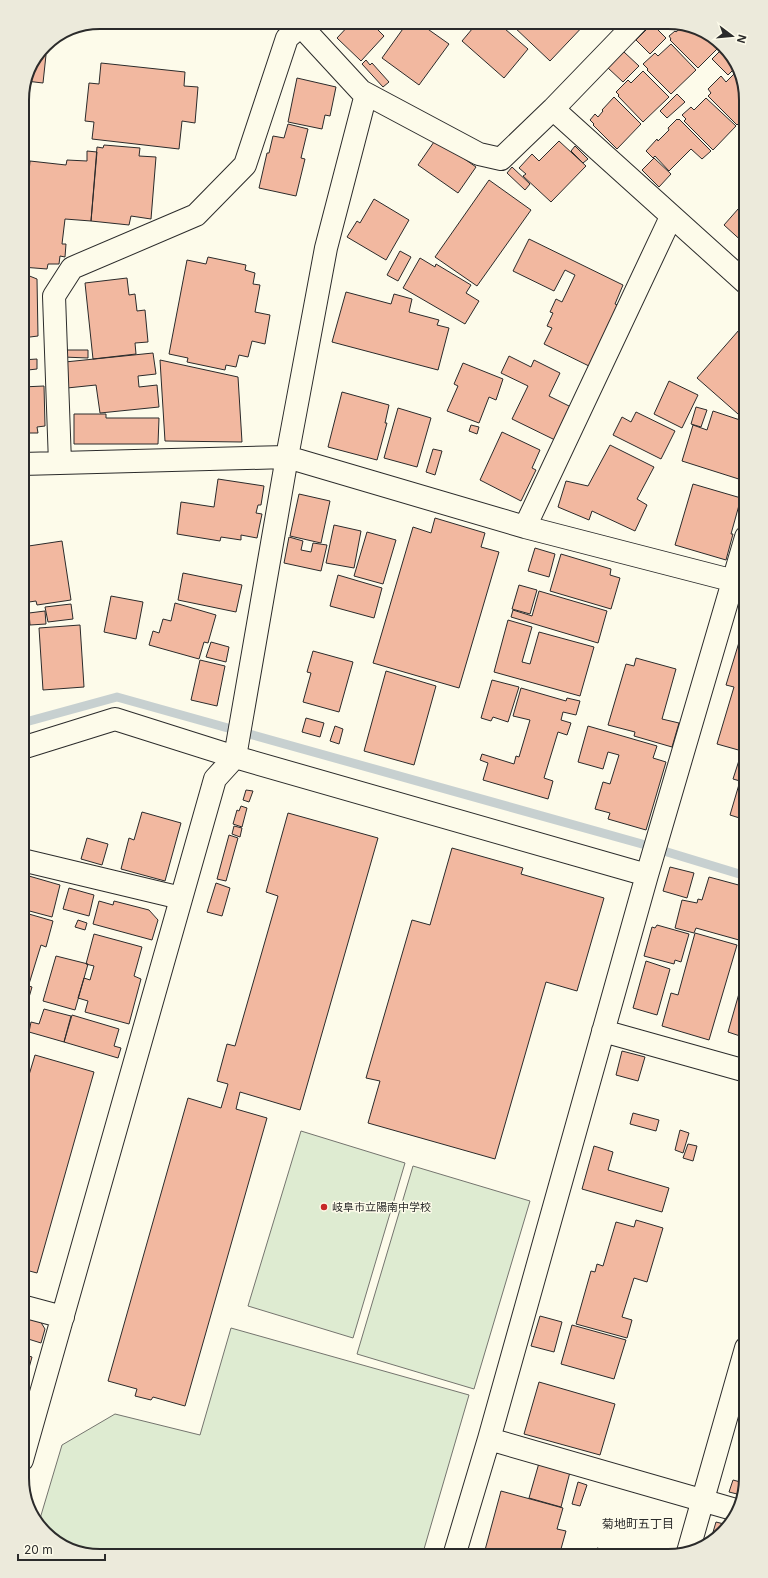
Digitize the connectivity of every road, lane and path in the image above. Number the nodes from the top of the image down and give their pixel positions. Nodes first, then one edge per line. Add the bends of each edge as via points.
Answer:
1 (296, 29) edge
2 (307, 29) edge
3 (630, 29) edge
4 (366, 94) junction
5 (553, 109) junction
6 (671, 217) junction
7 (739, 277) edge
8 (287, 457) junction
9 (60, 463) junction
10 (29, 464) edge
11 (525, 527) junction
12 (739, 582) edge
13 (739, 585) edge
14 (29, 746) edge
15 (235, 757) junction
16 (29, 862) edge
17 (647, 875) junction
18 (181, 898) junction
19 (603, 1031) junction
20 (739, 1069) edge
21 (29, 1308) edge
22 (63, 1317) junction
23 (739, 1372) edge
24 (29, 1436) edge
25 (489, 1439) junction
26 (702, 1500) junction
27 (732, 1509) edge
28 (690, 1545) edge
29 (456, 1549) edge

1 - 9 street via 287,38 245,165 196,215 72,268 54,296
2 - 4 street
3 - 5 street
4 - 5 street via 479,154 501,158
4 - 8 street via 326,248
5 - 6 street
6 - 7 street
6 - 11 street
8 - 9 street
8 - 11 street
8 - 15 street
9 - 10 street
11 - 12 street
13 - 17 street
14 - 15 street via 115,719
15 - 17 street
15 - 18 street via 215,779
16 - 18 street
17 - 19 street
18 - 22 street
19 - 20 street
19 - 25 street
21 - 22 street
22 - 24 street
23 - 26 street
25 - 26 street
25 - 29 street
26 - 27 street
26 - 28 street

